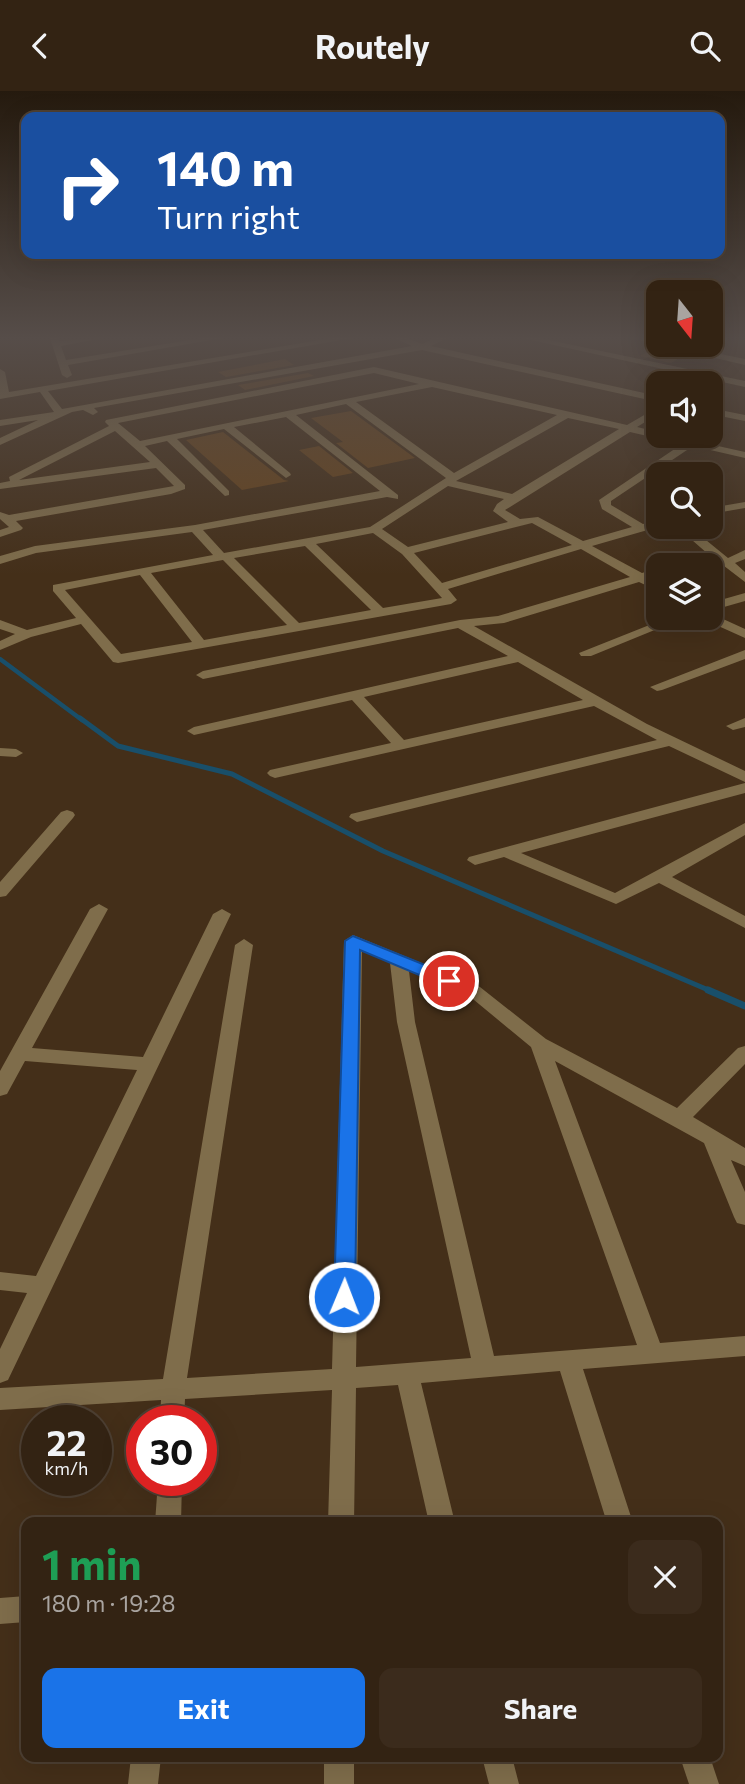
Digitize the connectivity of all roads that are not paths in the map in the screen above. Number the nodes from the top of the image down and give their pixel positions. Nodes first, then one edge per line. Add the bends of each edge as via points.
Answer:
1 (40, 417) edge
2 (54, 417) edge
3 (101, 417) edge
4 (149, 417) edge
5 (273, 417) edge
6 (291, 417) edge
7 (368, 417) edge
8 (561, 417) edge
9 (575, 417) edge
10 (646, 418) edge
11 (0, 423) edge
12 (113, 425) junction
13 (228, 427) junction
14 (627, 428) junction
15 (646, 433) edge
16 (170, 438) junction
17 (0, 442) edge
18 (138, 445) junction
19 (683, 448) edge
20 (714, 448) edge
21 (745, 455) edge
22 (158, 464) junction
23 (286, 475) dead end
24 (450, 480) junction
25 (0, 486) edge
26 (225, 492) dead end
27 (388, 493) junction
28 (514, 498) junction
29 (745, 505) edge
30 (408, 507) junction
31 (723, 509) edge
32 (3, 516) edge
33 (518, 523) junction
34 (646, 526) edge
35 (642, 527) junction
36 (195, 528) junction
37 (374, 529) junction
38 (6, 533) edge
39 (698, 539) edge
40 (309, 543) junction
41 (583, 545) junction
42 (35, 550) junction
43 (406, 551) junction
44 (715, 553) edge
45 (745, 554) edge
46 (223, 557) junction
47 (723, 559) edge
48 (0, 560) edge
49 (723, 560) edge
50 (143, 571) junction
51 (646, 575) edge
52 (640, 576) junction
53 (745, 578) edge
54 (646, 580) edge
55 (441, 587) junction
56 (745, 597) edge
57 (723, 603) edge
58 (380, 612) junction
59 (83, 620) junction
60 (723, 623) edge
61 (0, 624) edge
62 (460, 624) junction
63 (296, 627) junction
64 (646, 630) edge
65 (26, 634) junction
66 (745, 634) edge
67 (200, 643) junction
68 (0, 646) edge
69 (586, 653) dead end
70 (745, 654) edge
71 (519, 658) junction
72 (203, 675) dead end
73 (657, 687) dead end
74 (355, 695) junction
75 (596, 701) junction
76 (194, 731) dead end
77 (671, 741) junction
78 (401, 745) junction
79 (0, 753) edge
80 (16, 753) dead end
81 (275, 773) dead end
82 (745, 777) edge
83 (745, 788) edge
84 (67, 815) dead end
85 (357, 817) dead end
86 (740, 837) edge
87 (505, 852) junction
88 (475, 860) dead end
89 (660, 877) junction
90 (5, 878) edge
91 (0, 892) edge
92 (99, 909) dead end
93 (222, 914) dead end
94 (745, 923) edge
95 (244, 945) dead end
96 (399, 962) junction
97 (539, 1044) junction
98 (745, 1053) edge
99 (19, 1054) junction
100 (148, 1064) junction
101 (0, 1089) edge
102 (679, 1118) junction
103 (712, 1137) junction
104 (745, 1158) edge
105 (745, 1217) edge
106 (0, 1281) edge
107 (42, 1286) junction
108 (743, 1351) edge
109 (652, 1353) junction
110 (568, 1360) junction
111 (485, 1367) junction
112 (0, 1373) edge
113 (407, 1373) junction
114 (342, 1379) junction
115 (173, 1389) junction
116 (0, 1399) edge
117 (172, 1405) edge
118 (169, 1496) edge
119 (168, 1517) edge
120 (341, 1517) edge
121 (441, 1517) edge
122 (618, 1517) edge
123 (21, 1609) edge
124 (0, 1611) edge
125 (145, 1762) edge
126 (339, 1762) edge
127 (498, 1762) edge
128 (697, 1762) edge
129 (143, 1784) edge
130 (339, 1784) edge
131 (504, 1784) edge
132 (704, 1784) edge

1 - 11 street
2 - 17 street
3 - 12 street
4 - 12 street
5 - 13 street
6 - 27 street
7 - 24 street
8 - 24 street
9 - 14 street
10 - 14 street
12 - 18 street
12 - 25 street
13 - 16 street
13 - 23 street
14 - 15 street
14 - 28 street
16 - 18 street
16 - 26 street
18 - 22 street
19 - 35 street via 605,500 607,507
20 - 21 street
22 - 25 street
22 - 32 street via 181,487
24 - 28 street
24 - 30 street
27 - 30 street
27 - 36 street
28 - 33 street via 498,509
29 - 31 street
30 - 37 street
32 - 38 street via 17,528
33 - 41 street via 534,519
33 - 43 street
34 - 35 street
35 - 41 street
36 - 42 street
36 - 46 street
37 - 40 street
37 - 43 street
38 - 42 street
39 - 44 street
40 - 46 street
40 - 58 street
41 - 52 street
41 - 55 street
42 - 48 street
43 - 55 street
45 - 47 street
46 - 50 street
46 - 63 street
49 - 53 street
50 - 59 street via 57,588
50 - 67 street
51 - 52 street
52 - 54 street
52 - 62 street via 499,620
55 - 58 street via 451,600
56 - 57 street
58 - 63 street
59 - 65 street
59 - 67 street via 118,659
60 - 66 street
61 - 65 street
62 - 71 street
62 - 72 street
63 - 67 street
64 - 69 street
65 - 68 street
70 - 73 street
71 - 74 street
71 - 75 street
74 - 76 street
74 - 78 street
75 - 77 street
75 - 78 street
77 - 82 street
77 - 85 street
78 - 81 street
79 - 80 street
83 - 87 street
84 - 90 street
86 - 89 street
87 - 88 street
87 - 89 street via 616,899
89 - 94 street
90 - 91 street
92 - 99 street
93 - 100 street
95 - 115 street
96 - 97 street via 474,991
96 - 111 street via 406,1021
96 - 114 street via 353,941
97 - 102 street
97 - 109 street
98 - 102 street
99 - 100 street
99 - 101 street
100 - 107 street
102 - 103 street
103 - 104 street
103 - 105 street
106 - 107 street
107 - 112 street
108 - 109 street
109 - 110 street
110 - 111 street
110 - 122 street
111 - 113 street
113 - 114 street
113 - 121 street
114 - 115 street
114 - 120 street
115 - 116 street
115 - 117 street
118 - 119 street
123 - 124 street
125 - 129 street
126 - 130 street
127 - 131 street
128 - 132 street

